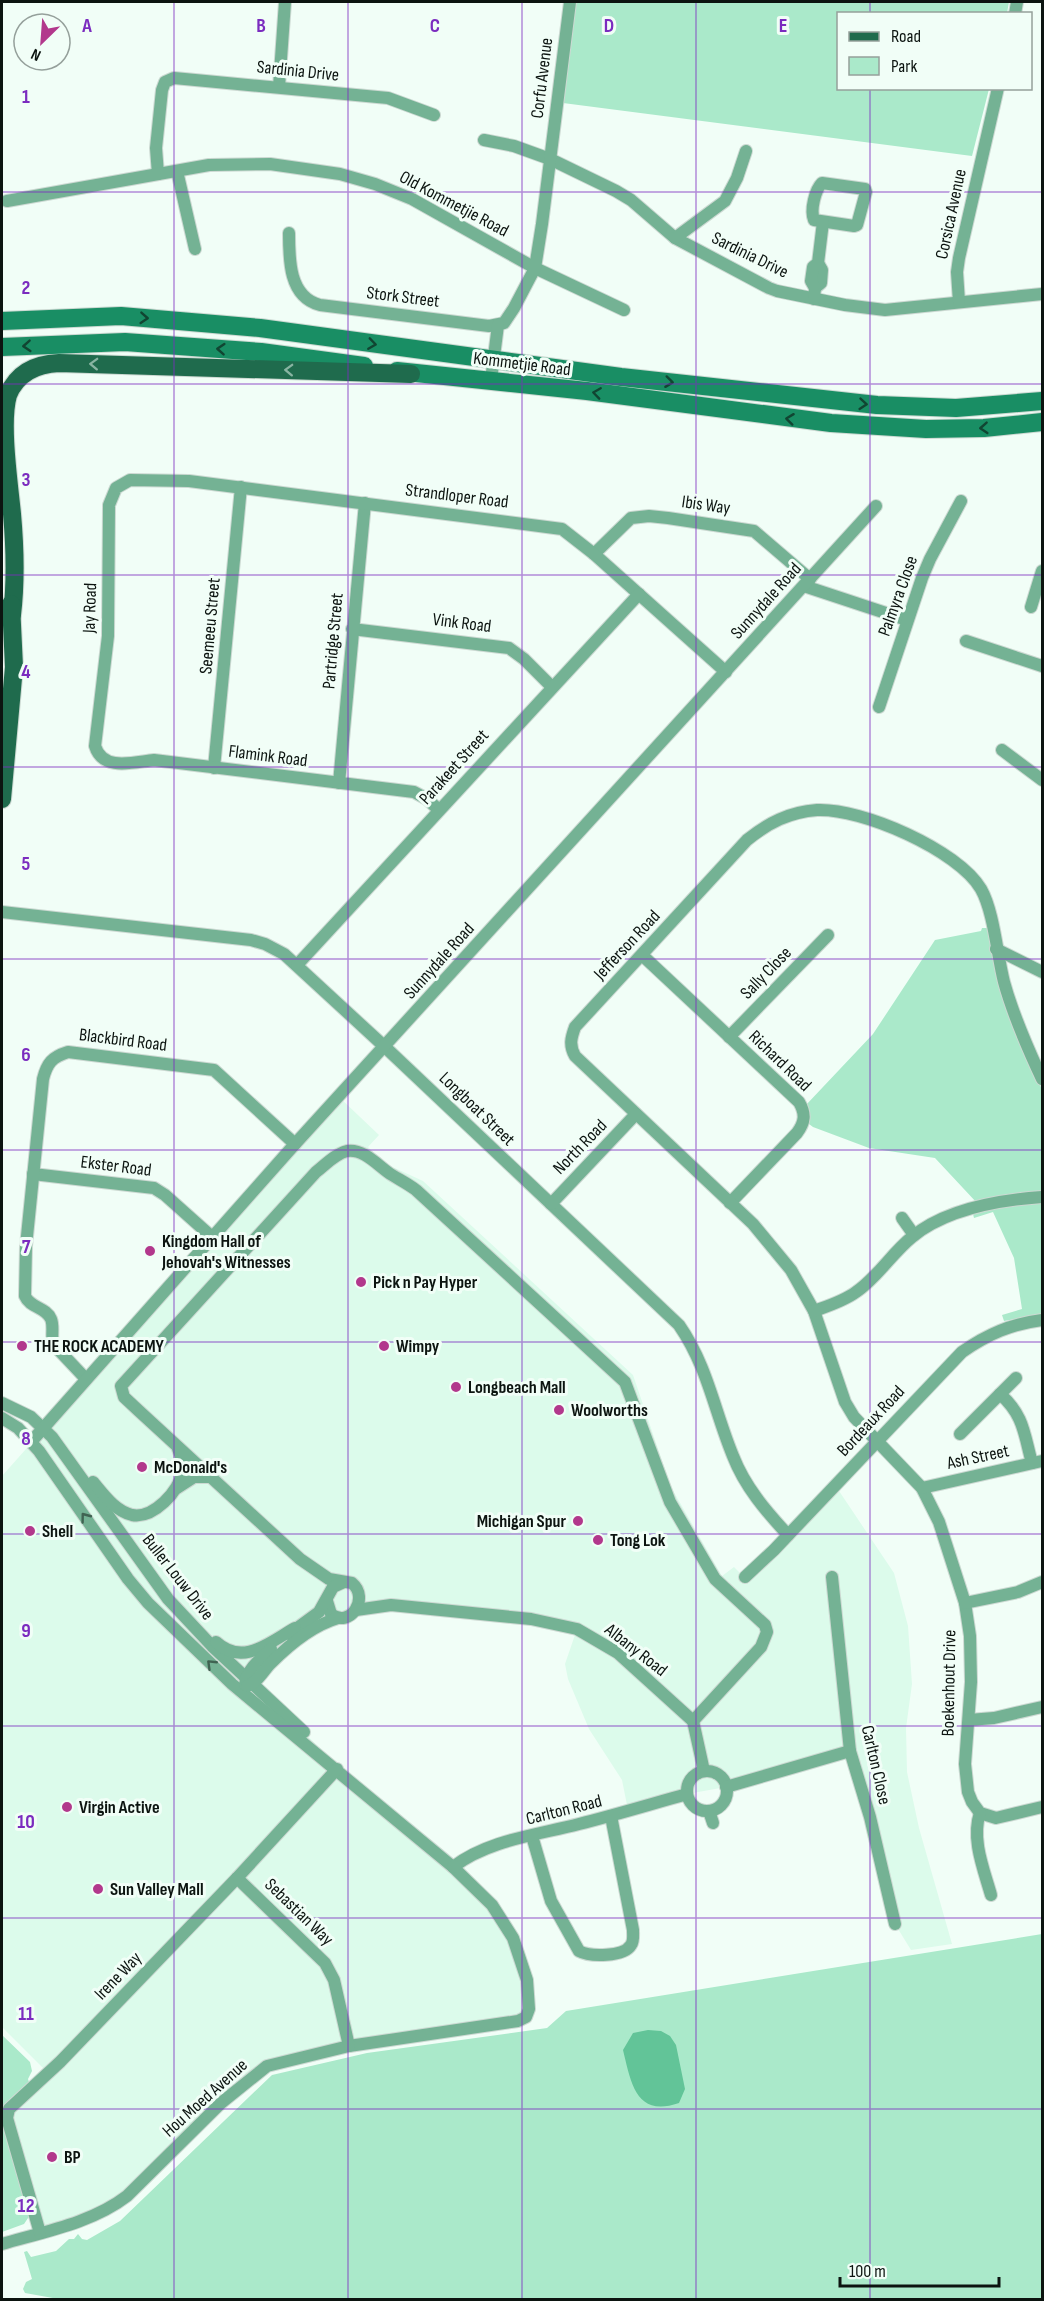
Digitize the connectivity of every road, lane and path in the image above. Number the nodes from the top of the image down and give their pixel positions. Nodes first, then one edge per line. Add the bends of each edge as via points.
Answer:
1 (285, 2) edge
2 (570, 2) edge
3 (279, 87) junction
4 (998, 90) edge
5 (434, 115) dead end
6 (484, 140) dead end
7 (746, 151) dead end
8 (550, 159) junction
9 (177, 171) junction
10 (158, 174) junction
11 (7, 201) dead end
12 (823, 222) junction
13 (289, 233) dead end
14 (675, 238) junction
15 (195, 249) dead end
16 (535, 268) junction
17 (815, 293) junction
18 (1042, 294) edge
19 (959, 302) junction
20 (624, 310) dead end
21 (2, 321) edge
22 (498, 326) junction
23 (2, 347) edge
24 (494, 360) junction
25 (411, 374) junction
26 (491, 380) junction
27 (1042, 401) edge
28 (1042, 422) edge
29 (130, 480) joint
30 (241, 487) junction
31 (961, 501) dead end
32 (365, 503) junction
33 (876, 506) dead end
34 (2, 537) edge
35 (594, 554) junction
36 (1042, 571) edge
37 (807, 582) junction
38 (639, 594) junction
39 (1031, 607) dead end
40 (12, 615) junction
41 (907, 620) junction
42 (352, 629) junction
43 (966, 641) dead end
44 (1042, 666) edge
45 (726, 672) junction
46 (552, 687) junction
47 (879, 708) dead end
48 (95, 746) joint
49 (1002, 750) dead end
50 (214, 768) junction
51 (1042, 780) edge
52 (339, 783) junction
53 (2, 798) edge
54 (439, 810) junction
55 (2, 912) edge
56 (828, 934) dead end
57 (996, 949) junction
58 (642, 955) junction
59 (297, 965) junction
60 (1042, 972) edge
61 (729, 1037) junction
62 (385, 1047) junction
63 (1042, 1080) edge
64 (636, 1114) junction
65 (295, 1144) junction
66 (33, 1174) junction
67 (1042, 1197) edge
68 (730, 1203) junction
69 (551, 1204) junction
70 (902, 1218) dead end
71 (914, 1235) junction
72 (212, 1237) junction
73 (814, 1311) junction
74 (1042, 1320) edge
75 (1016, 1378) dead end
76 (86, 1379) junction
77 (1000, 1394) junction
78 (2, 1403) edge
79 (2, 1418) edge
80 (44, 1428) junction
81 (960, 1434) dead end
82 (876, 1440) junction
83 (31, 1442) junction
84 (178, 1448) junction
85 (66, 1456) junction
86 (1037, 1462) edge
87 (210, 1477) junction
88 (922, 1488) junction
89 (176, 1489) junction
90 (788, 1535) junction
91 (300, 1559) junction
92 (145, 1567) junction
93 (745, 1577) dead end
94 (832, 1577) dead end
95 (344, 1582) junction
96 (1042, 1582) edge
97 (357, 1589) junction
98 (328, 1598) junction
99 (965, 1602) junction
100 (391, 1605) junction
101 (356, 1610) junction
102 (338, 1618) junction
103 (295, 1628) junction
104 (248, 1682) junction
105 (232, 1684) junction
106 (254, 1701) junction
107 (1042, 1707) edge
108 (969, 1720) junction
109 (693, 1721) junction
110 (850, 1751) junction
111 (337, 1769) junction
112 (704, 1771) junction
113 (726, 1787) junction
114 (687, 1794) junction
115 (1042, 1807) edge
116 (709, 1811) junction
117 (980, 1813) junction
118 (611, 1816) junction
119 (713, 1824) dead end
120 (532, 1836) junction
121 (453, 1867) junction
122 (237, 1878) junction
123 (992, 1895) dead end
124 (895, 1924) dead end
125 (526, 2017) joint
126 (349, 2046) junction
127 (40, 2233) junction
128 (2, 2244) edge

1 - 3 street
2 - 8 street, Corfu Avenue
3 - 5 street, Sardinia Drive via 388,98
3 - 10 street, Sardinia Drive via 170,79 162,90 156,148
4 - 19 street, Corsica Avenue via 958,265
6 - 8 street, Sardinia Drive
7 - 14 street via 725,201
8 - 14 street, Sardinia Drive via 626,196
8 - 16 street, Corfu Avenue
9 - 10 street, Old Kommetjie Road
9 - 15 street
9 - 16 street, Old Kommetjie Road via 209,165 270,164 346,176 412,199
10 - 11 street, Old Kommetjie Road
12 - 12 street via 857,225 865,189 819,184 812,214 814,220
12 - 17 street via 818,263 813,267 811,281
13 - 22 street, Stork Street via 294,280 310,302
14 - 17 street, Sardinia Drive via 769,288
16 - 20 street, Old Kommetjie Road
16 - 22 street via 514,308
17 - 19 street, Sardinia Drive via 862,309
18 - 19 street
21 -> 24 main road, Kommetjie Road via 121,316 191,321
22 - 24 street
25 -> 23 main road, Kommetjie Road via 261,352 125,342
24 - 26 street
24 -> 27 main road, Kommetjie Road via 877,405 956,408
25 - 26 main road, Kommetjie Road
25 -> 40 main road via 59,363 27,371 8,395 4,416 13,542
28 -> 26 main road, Kommetjie Road via 926,429 852,425
29 - 30 street, Strandloper Road
29 - 48 street, Jay Road via 116,488 109,506 108,636
30 - 32 street, Strandloper Road
30 - 50 street, Seemeeu Street
31 - 41 street, Palmyra Close via 930,560
32 - 35 street, Strandloper Road via 555,527
32 - 42 street, Partridge Street
33 - 37 street, Sunnydale Road
34 - 40 main road
35 - 37 street, Ibis Way via 631,518 668,518 754,531
35 - 38 street, Strandloper Road
36 - 39 street
37 - 41 street
37 - 45 street, Sunnydale Road
38 - 45 street, Strandloper Road
38 - 46 street, Parakeet Street
40 - 53 main road via 13,689
41 - 47 street, Palmyra Close
42 - 46 street, Vink Road via 509,648
42 - 52 street, Partridge Street
43 - 44 street
45 - 62 street, Sunnydale Road
46 - 54 street, Parakeet Street
48 - 50 street, Flamink Road via 110,762 154,760
49 - 51 street
50 - 52 street, Flamink Road
52 - 54 street, Flamink Road via 414,792
54 - 59 street, Parakeet Street
55 - 59 street, Longboat Street via 251,940 277,950
56 - 61 street, Sally Close
57 - 58 street, Jefferson Road via 982,890 957,864 906,833 845,813 816,810 774,821 747,840
57 - 60 street
57 - 63 street, Jefferson Road via 1005,986
58 - 61 street, Richard Road
58 - 64 street, Jefferson Road via 575,1027 570,1040 575,1056
59 - 62 street, Longboat Street
61 - 68 street, Richard Road via 799,1102 804,1118 797,1133
62 - 65 street, Sunnydale Road
62 - 69 street, Longboat Street
64 - 68 street, Jefferson Road
64 - 69 street, North Road
65 - 66 street, Blackbird Road via 214,1070 68,1052 53,1058 46,1067
65 - 72 street, Sunnydale Road
66 - 72 street, Ekster Road via 154,1188
66 - 76 street, Blackbird Road via 25,1296 49,1316 53,1344
67 - 71 street via 984,1205 950,1216
68 - 73 street, Jefferson Road via 774,1248
69 - 90 street, Longboat Street via 679,1325 699,1358 740,1472 754,1496
70 - 71 street
71 - 73 street via 855,1294
72 - 76 street, Sunnydale Road
73 - 82 street, Jefferson Road via 845,1402
74 - 82 street, Bordeaux Road via 995,1331 962,1352
75 - 77 street
76 - 80 street, Sunnydale Road
77 - 81 street
77 - 86 street via 1021,1420
78 - 80 street, Buller Louw Drive
79 - 83 street, Buller Louw Drive
80 - 83 street, Sunnydale Road
80 - 85 street, Buller Louw Drive
82 - 88 street, Boekenhout Drive
82 - 90 street, Bordeaux Road
105 -> 83 street, Buller Louw Drive via 128,1579
84 - 87 street
84 - 89 street via 183,1464
84 - 109 street via 124,1397 122,1384 316,1173 344,1152 353,1151 372,1160 416,1190 625,1382 670,1502 715,1579 765,1625 766,1638 761,1647
85 - 89 street via 114,1506 132,1515 158,1506
85 - 92 street, Buller Louw Drive
86 - 88 street, Ash Street
87 - 89 street via 194,1477
87 - 91 street
88 - 99 street, Boekenhout Drive via 939,1522
90 - 93 street, Bordeaux Road
91 - 95 street via 326,1577
91 - 98 street
92 - 103 street via 219,1646 231,1652 252,1653
92 - 104 street, Buller Louw Drive via 194,1629
94 - 110 street, Carlton Close
95 - 97 street
95 - 98 street via 333,1587
96 - 99 street via 1018,1592
97 - 100 street
97 - 101 street via 360,1599
98 - 102 street via 329,1611
98 - 103 street via 319,1612
99 - 108 street, Boekenhout Drive via 971,1657
100 - 101 street
100 - 109 street, Albany Road via 531,1619 577,1629 618,1653
101 - 102 street via 348,1617
102 - 104 street via 296,1642
103 - 104 street via 260,1659
104 - 105 street
104 - 106 street
104 - 111 street, Buller Louw Drive via 324,1752
105 - 106 street, Buller Louw Drive
106 - 111 street, Buller Louw Drive
107 - 108 street
108 - 117 street, Boekenhout Drive via 965,1764 968,1792
109 - 112 street
110 - 113 street
110 - 124 street, Carlton Close
111 - 121 street, Buller Louw Drive
111 - 122 street, Irene Way
112 - 113 street via 721,1776
112 - 114 street via 689,1782
113 - 116 street via 725,1800
114 - 116 street via 692,1805
114 - 118 street, Carlton Road
115 - 117 street via 996,1818
116 - 119 street
117 - 123 street via 978,1840
118 - 120 street, Carlton Road
118 - 120 street via 633,1930 630,1948 624,1951 594,1956 579,1952 551,1901
120 - 121 street, Carlton Road via 486,1847
121 - 125 street, Buller Louw Drive via 492,1905 513,1938 527,1980
122 - 126 street, Sebastian Way via 325,1963 334,1980
122 - 127 street, Irene Way via 8,2111
125 - 126 street, Hou Moed Avenue
126 - 127 street, Hou Moed Avenue via 267,2066 221,2103 113,2207
127 - 128 street, Hou Moed Avenue

